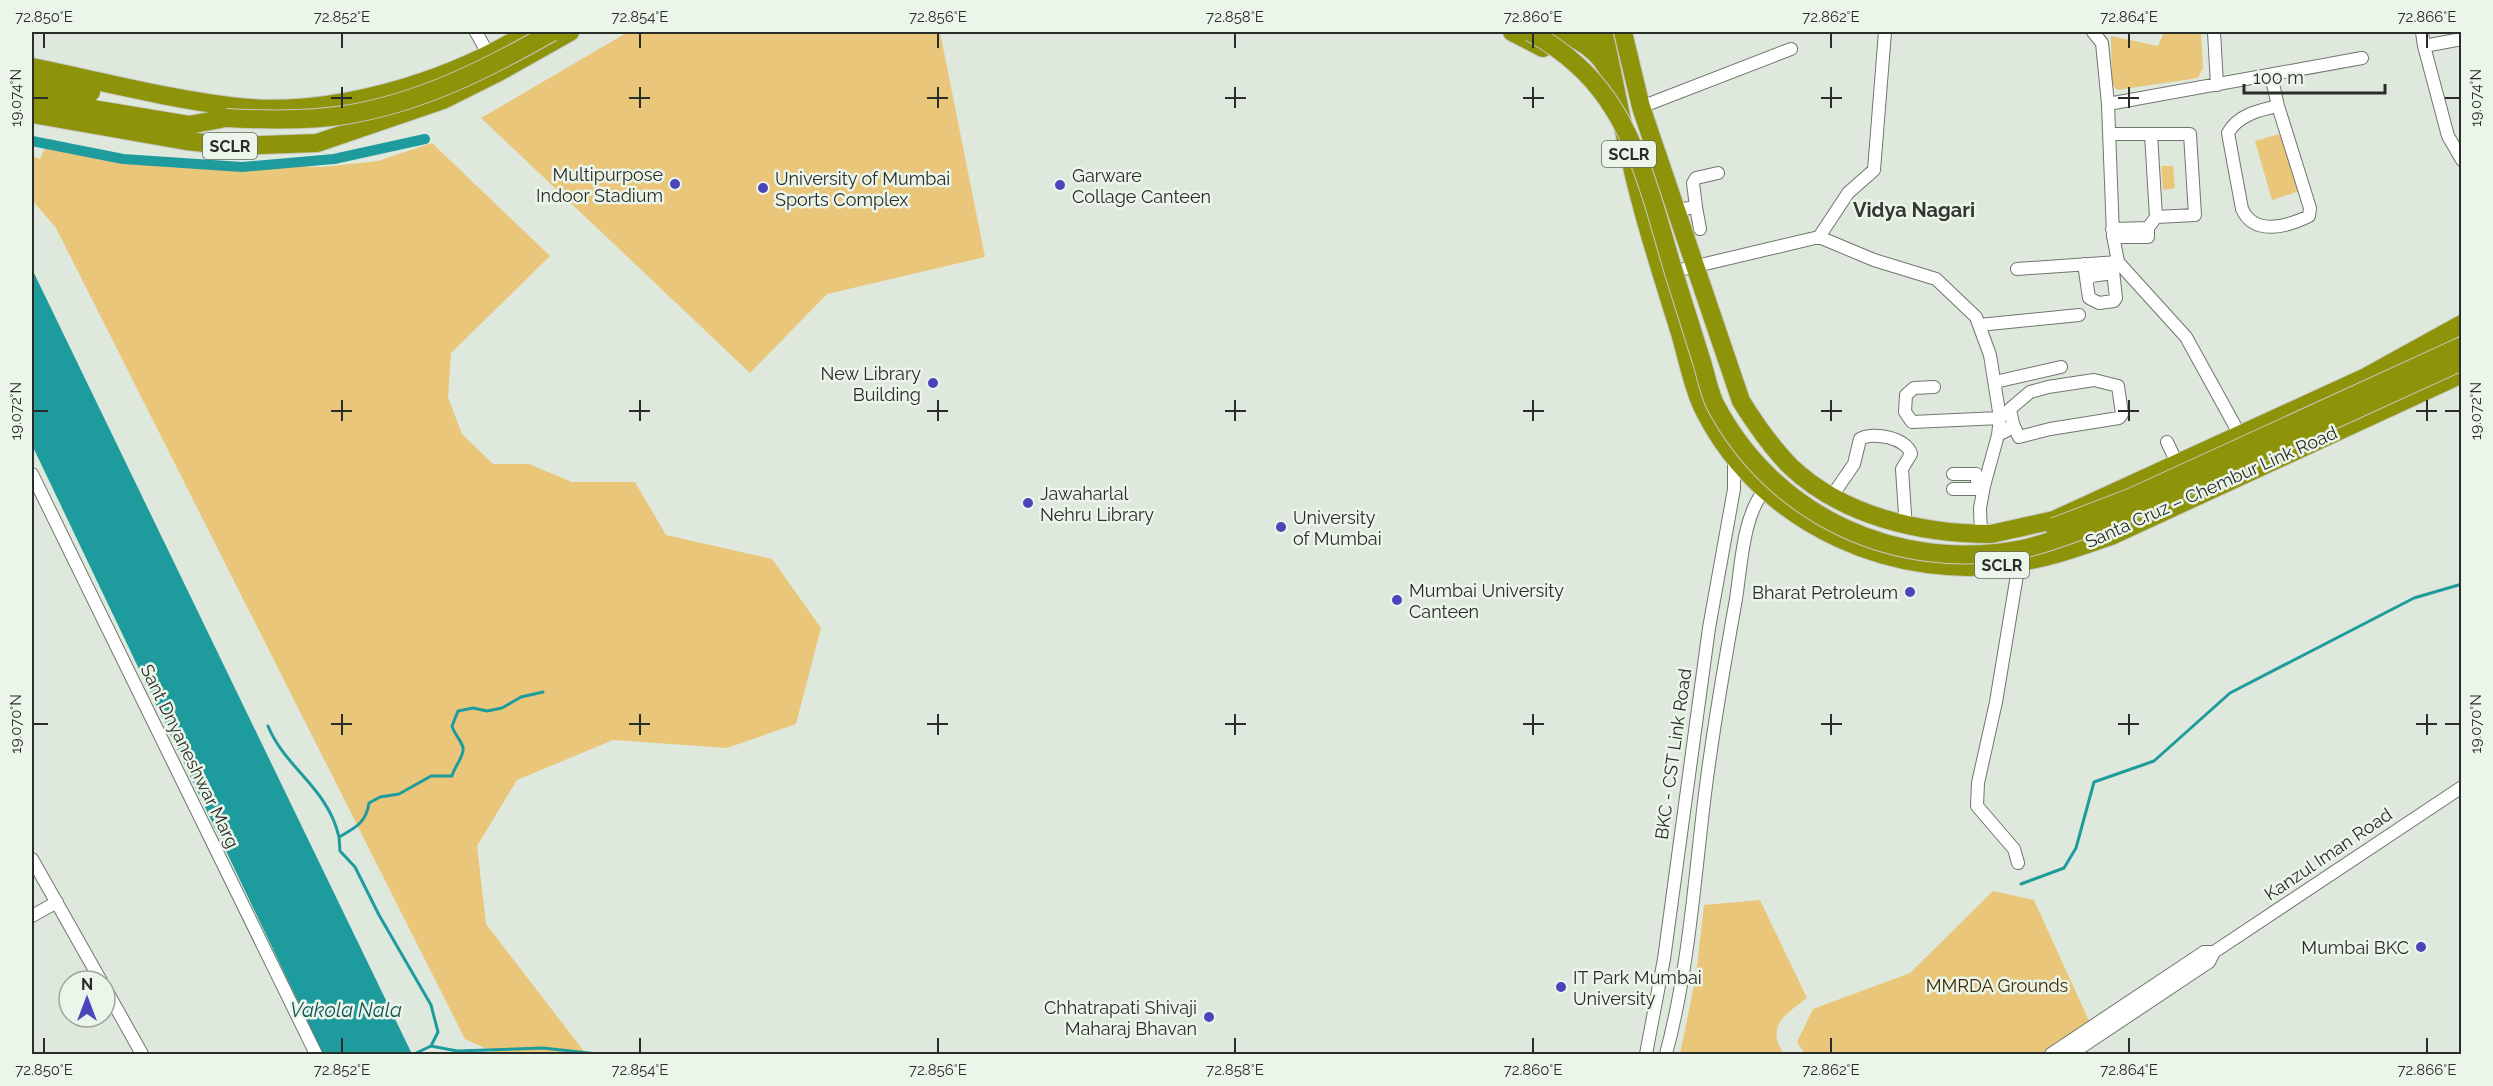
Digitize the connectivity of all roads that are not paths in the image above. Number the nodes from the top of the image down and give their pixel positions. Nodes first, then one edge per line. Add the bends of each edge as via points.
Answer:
1 (476, 32) edge
2 (529, 32) edge
3 (552, 32) edge
4 (570, 32) edge
5 (1512, 32) edge
6 (1530, 32) edge
7 (1553, 32) edge
8 (1558, 32) edge
9 (1578, 32) edge
10 (1885, 32) edge
11 (2093, 32) edge
12 (2214, 32) edge
13 (2422, 32) edge
14 (1605, 35) edge
15 (508, 37) edge
16 (1624, 37) edge
17 (2462, 39) edge
18 (2424, 46) junction
19 (1791, 49) dead end
20 (489, 56) junction
21 (2362, 58) dead end
22 (32, 67) edge
23 (499, 72) junction
24 (2271, 75) junction
25 (32, 81) edge
26 (2217, 85) junction
27 (32, 99) edge
28 (1620, 101) junction
29 (2108, 104) junction
30 (2278, 106) junction
31 (1641, 107) junction
32 (32, 114) edge
33 (226, 118) junction
34 (2109, 134) junction
35 (2151, 134) junction
36 (1630, 159) junction
37 (2462, 160) edge
38 (1718, 173) dead end
39 (1696, 207) junction
40 (1676, 210) junction
41 (2156, 217) junction
42 (1700, 229) dead end
43 (2113, 233) junction
44 (1819, 237) junction
45 (2084, 264) junction
46 (2114, 266) junction
47 (1696, 268) junction
48 (2017, 269) dead end
49 (1661, 274) junction
50 (2086, 281) junction
51 (2079, 315) dead end
52 (1979, 324) junction
53 (2462, 324) edge
54 (2462, 346) edge
55 (2462, 361) edge
56 (2061, 367) dead end
57 (2462, 369) edge
58 (2462, 374) edge
59 (1995, 382) junction
60 (1934, 387) dead end
61 (2001, 418) junction
62 (2013, 424) junction
63 (1998, 435) junction
64 (2240, 435) junction
65 (2166, 442) dead end
66 (1734, 459) junction
67 (2177, 463) junction
68 (32, 474) edge
69 (1953, 474) dead end
70 (1981, 486) junction
71 (1953, 489) dead end
72 (1765, 490) junction
73 (1832, 496) junction
74 (1903, 524) junction
75 (1934, 530) junction
76 (1981, 534) junction
77 (2085, 544) junction
78 (1928, 563) junction
79 (2019, 563) junction
80 (1709, 628) junction
81 (1730, 630) junction
82 (1690, 760) junction
83 (1711, 761) junction
84 (2462, 787) edge
85 (32, 859) edge
86 (2018, 863) dead end
87 (57, 902) junction
88 (32, 916) edge
89 (2214, 952) junction
90 (94, 969) edge
91 (117, 1009) edge
92 (142, 1054) edge
93 (316, 1054) edge
94 (1646, 1054) edge
95 (1666, 1054) edge
96 (2051, 1054) edge
97 (2071, 1054) edge

1 - 20 street
2 - 15 highway, SCLR
3 - 33 highway, bridge via 477,73 398,104 344,115
4 - 23 highway, SCLR
5 - 36 highway via 1558,57 1591,91 1614,123
6 - 55 highway, bridge via 1579,66 1605,96 1626,131 1645,178 1714,401 1735,437 1757,465 1790,495 1831,523 1866,537 1936,554 1972,555 2022,549 2056,539 2137,510
7 - 54 highway, bridge via 1588,58 1637,126 1657,174 1725,396 1745,430 1797,486 1837,513 1870,525 1903,536 1971,543 2020,537 2052,528 2130,498
8 - 28 highway via 1573,36 1592,50 1607,67
9 - 14 highway
10 - 44 street via 1874,170 1848,194
11 - 29 street via 2102,43
12 - 26 street
13 - 18 street
14 - 16 highway
14 - 28 highway, Santa Cruz – Chembur Link Road / SCLR
15 - 20 highway, SCLR
16 - 31 highway, Santa Cruz – Chembur Link Road / SCLR
17 - 18 street
18 - 37 street via 2448,136
19 - 31 street
20 - 22 highway, SCLR via 420,84 348,101 292,107 240,107
20 - 23 street
21 - 24 street
23 - 32 highway, SCLR via 425,107 317,142 233,146
24 - 26 street
24 - 30 street
25 - 33 highway
26 - 29 street
27 - 33 highway via 189,125
28 - 36 highway, Santa Cruz – Chembur Link Road / SCLR
29 - 34 street
30 - 30 street via 2241,119 2228,133 2242,209 2254,225 2273,227 2309,216 2310,208
31 - 40 highway, Santa Cruz – Chembur Link Road / SCLR
34 - 35 street
34 - 43 street
35 - 41 street
35 - 41 street via 2190,134 2195,215
36 - 49 highway, Santa Cruz – Chembur Link Road / SCLR
38 - 39 street via 1696,178
39 - 40 street
39 - 42 street
40 - 47 highway, Santa Cruz – Chembur Link Road / SCLR
41 - 43 street via 2148,233
43 - 46 street
44 - 47 street
44 - 52 street via 1874,260 1936,279 1976,316
45 - 46 street
45 - 48 street
45 - 50 street
46 - 50 street
46 - 50 street via 2114,301 2093,302
46 - 64 street via 2186,337
47 - 49 street
47 - 73 highway, Santa Cruz – Chembur Link Road / SCLR via 1741,401 1762,435 1792,467
49 - 66 highway, Santa Cruz – Chembur Link Road / SCLR via 1705,413
51 - 52 street
52 - 59 street
53 - 64 highway, Santa Cruz – Chembur Link Road / SCLR via 2366,377
56 - 59 street
57 - 77 highway via 2087,537
58 - 77 highway, Santa Cruz – Chembur Link Road / SCLR via 2111,536
59 - 61 street
60 - 61 street via 1914,388 1906,395 1905,412 1912,422
61 - 63 street
62 - 62 street via 2010,409 2030,393 2094,380 2120,388 2119,418 2019,437
62 - 63 street
63 - 70 street
64 - 67 highway, Santa Cruz – Chembur Link Road / SCLR
65 - 67 street
66 - 72 highway, Santa Cruz – Chembur Link Road / SCLR
66 - 80 street, BKC - CST Link Road via 1734,489
67 - 76 highway, Santa Cruz – Chembur Link Road / SCLR via 2054,520
68 - 93 street, Sant Dnyaneshwar Marg
69 - 70 street via 1976,474
70 - 71 street
70 - 76 street
72 - 78 highway, Santa Cruz – Chembur Link Road / SCLR via 1820,530 1896,558
72 - 81 street, BKC - CST Link Road via 1750,518
73 - 74 highway, Santa Cruz – Chembur Link Road / SCLR
73 - 74 street via 1854,464 1860,439 1872,435 1905,444 1911,454 1902,469
74 - 75 highway, Santa Cruz – Chembur Link Road / SCLR
75 - 76 highway, Santa Cruz – Chembur Link Road / SCLR
75 - 78 highway
77 - 79 highway, Santa Cruz – Chembur Link Road / SCLR
78 - 79 highway, Santa Cruz – Chembur Link Road / SCLR
79 - 86 street via 1977,806 2014,849
80 - 81 street
80 - 82 street, BKC - CST Link Road
81 - 83 street, BKC - CST Link Road
82 - 83 street
82 - 94 street, BKC - CST Link Road via 1664,959
83 - 95 street, BKC - CST Link Road via 1686,963
84 - 89 street, Kanzul Iman Road
85 - 87 street
87 - 88 street
87 - 90 street
89 - 96 street, Kanzul Iman Road via 2204,952
89 - 97 street, Kanzul Iman Road via 2209,962
91 - 92 street

